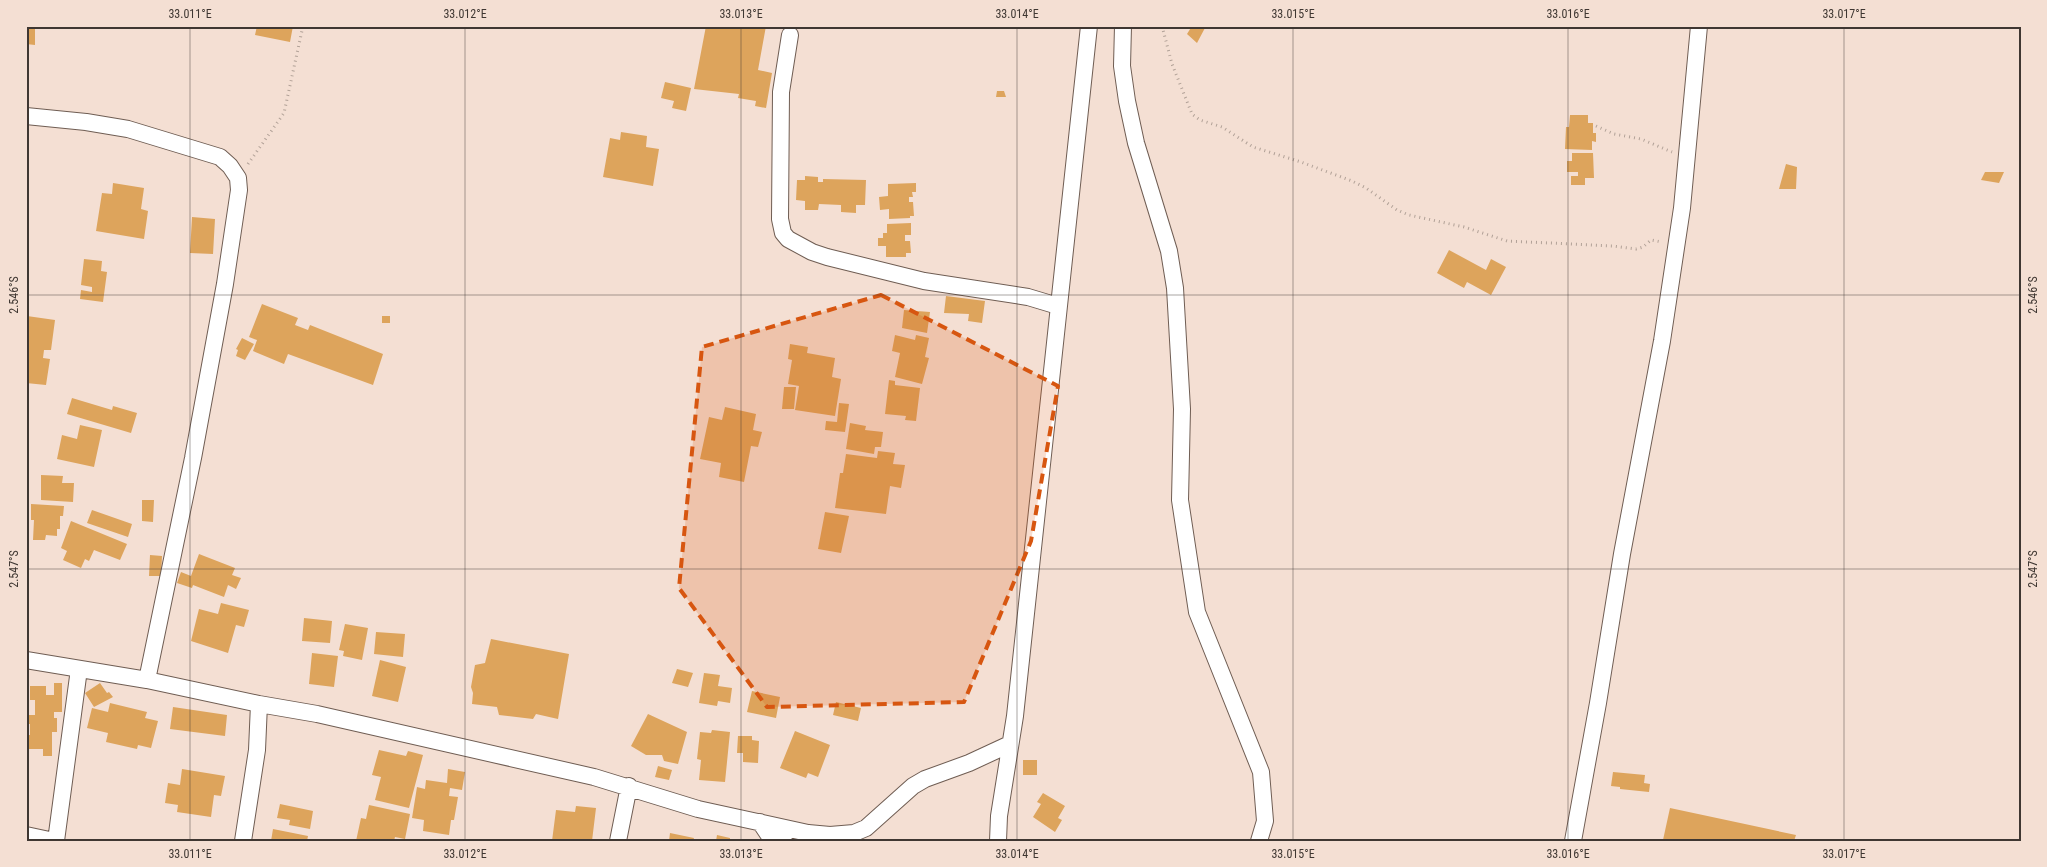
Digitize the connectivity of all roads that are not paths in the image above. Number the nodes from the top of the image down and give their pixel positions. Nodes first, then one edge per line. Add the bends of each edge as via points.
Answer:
1 (1090, 26) edge
2 (1124, 26) edge
3 (1699, 26) edge
4 (790, 35) dead end
5 (26, 116) edge
6 (1058, 306) junction
7 (26, 660) edge
8 (79, 669) junction
9 (146, 680) junction
10 (259, 704) junction
11 (1010, 744) junction
12 (628, 786) junction
13 (760, 822) junction
14 (26, 835) edge
15 (55, 841) edge
16 (243, 841) edge
17 (618, 841) edge
18 (784, 841) edge
19 (998, 841) edge
20 (1259, 841) edge
21 (1573, 841) edge

1 - 6 street
2 - 20 street via 1122,66 1126,102 1169,251 1174,281 1182,408 1180,500 1197,612 1261,772 1265,821
3 - 21 street via 1677,247
4 - 6 street via 780,115 780,219 788,239 812,252 842,262 924,281 1028,297
5 - 9 street via 128,129 220,157 238,178 240,190 225,284 181,521
6 - 11 street
7 - 8 street
8 - 9 street
8 - 15 street
9 - 10 street
10 - 12 street via 326,716
10 - 16 street via 257,750
11 - 13 street via 925,779 866,828 854,833 808,833
11 - 19 street
12 - 13 street via 698,809
12 - 17 street
13 - 18 street via 768,834
14 - 15 street

